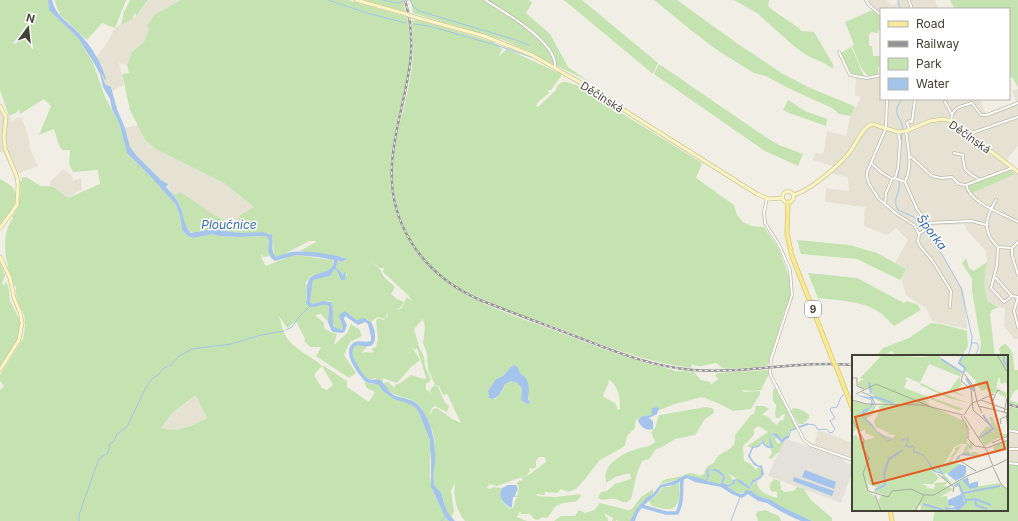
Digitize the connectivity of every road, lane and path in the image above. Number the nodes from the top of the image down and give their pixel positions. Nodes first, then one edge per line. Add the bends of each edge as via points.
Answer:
1 (356, 0) edge
2 (485, 0) edge
3 (866, 0) edge
4 (880, 14) edge
5 (839, 52) dead end
6 (555, 68) junction
7 (880, 75) edge
8 (887, 100) edge
9 (915, 100) edge
10 (945, 102) dead end
11 (1018, 103) edge
12 (0, 106) edge
13 (952, 115) junction
14 (1018, 117) edge
15 (951, 121) junction
16 (912, 122) junction
17 (914, 127) junction
18 (886, 128) junction
19 (904, 131) junction
20 (969, 134) junction
21 (954, 153) dead end
22 (910, 156) junction
23 (871, 163) junction
24 (1012, 168) junction
25 (1017, 171) edge
26 (896, 179) junction
27 (980, 180) junction
28 (905, 182) junction
29 (966, 186) junction
30 (793, 195) junction
31 (767, 198) junction
32 (782, 198) junction
33 (996, 200) dead end
34 (788, 202) junction
35 (885, 204) junction
36 (990, 209) junction
37 (1018, 222) edge
38 (927, 223) junction
39 (987, 225) junction
40 (0, 228) edge
41 (918, 234) junction
42 (1018, 242) edge
43 (998, 248) junction
44 (1012, 248) junction
45 (0, 257) edge
46 (1018, 275) edge
47 (994, 276) junction
48 (1012, 296) junction
49 (1018, 297) edge
50 (950, 307) dead end
51 (1018, 327) edge
52 (0, 370) edge
53 (852, 407) edge
54 (1008, 430) edge
55 (1018, 432) edge
56 (852, 460) edge
57 (890, 511) edge
58 (892, 521) edge

1 - 6 main road, Děčínská, bridge via 500,42
2 - 6 street via 516,18 531,31 555,59
3 - 4 street
5 - 7 street via 850,75 867,78
6 - 31 main road, Děčínská
8 - 18 street
9 - 16 street
10 - 13 street
11 - 13 street via 987,115 981,114 972,103 959,107
12 - 40 main road via 6,117 4,144 17,177 18,193 15,208
13 - 15 street
14 - 20 street
15 - 17 main road, Děčínská via 937,119
15 - 20 main road, Děčínská
16 - 17 street
16 - 19 street via 907,123
17 - 19 main road, Děčínská
18 - 19 main road
18 - 23 street
18 - 30 main road via 875,124 868,126 845,157 806,190
19 - 22 street
19 - 26 street via 900,142
20 - 24 main road, Děčínská
21 - 27 street via 963,155 965,170
22 - 28 street
22 - 29 street via 932,176 952,177 959,184
23 - 26 street via 881,172
23 - 35 street via 867,178 875,195
24 - 25 main road, Děčínská
24 - 27 street
26 - 28 street
26 - 35 street via 886,193
27 - 29 street
28 - 38 street via 917,209
29 - 36 street
30 - 32 main road via 787,191 783,193
30 - 34 main road via 792,200
31 - 32 main road, Děčínská
31 - 56 street via 765,223 789,268 792,295 771,360 770,374 804,440 810,445
32 - 34 main road
33 - 36 street
34 - 53 main road, 9, bridge via 787,234 792,256
35 - 41 street via 913,223
36 - 37 street
36 - 39 street
38 - 39 street via 970,221
38 - 41 street via 924,231
39 - 43 street via 989,236
41 - 50 street via 920,246 928,254 951,291
42 - 44 street
43 - 44 street
43 - 47 street
44 - 46 street
45 - 52 main road via 10,278 22,323 19,340
47 - 48 street
47 - 48 street via 992,290 1004,302
48 - 49 street
49 - 51 street via 1014,311
54 - 55 street
57 - 58 main road

